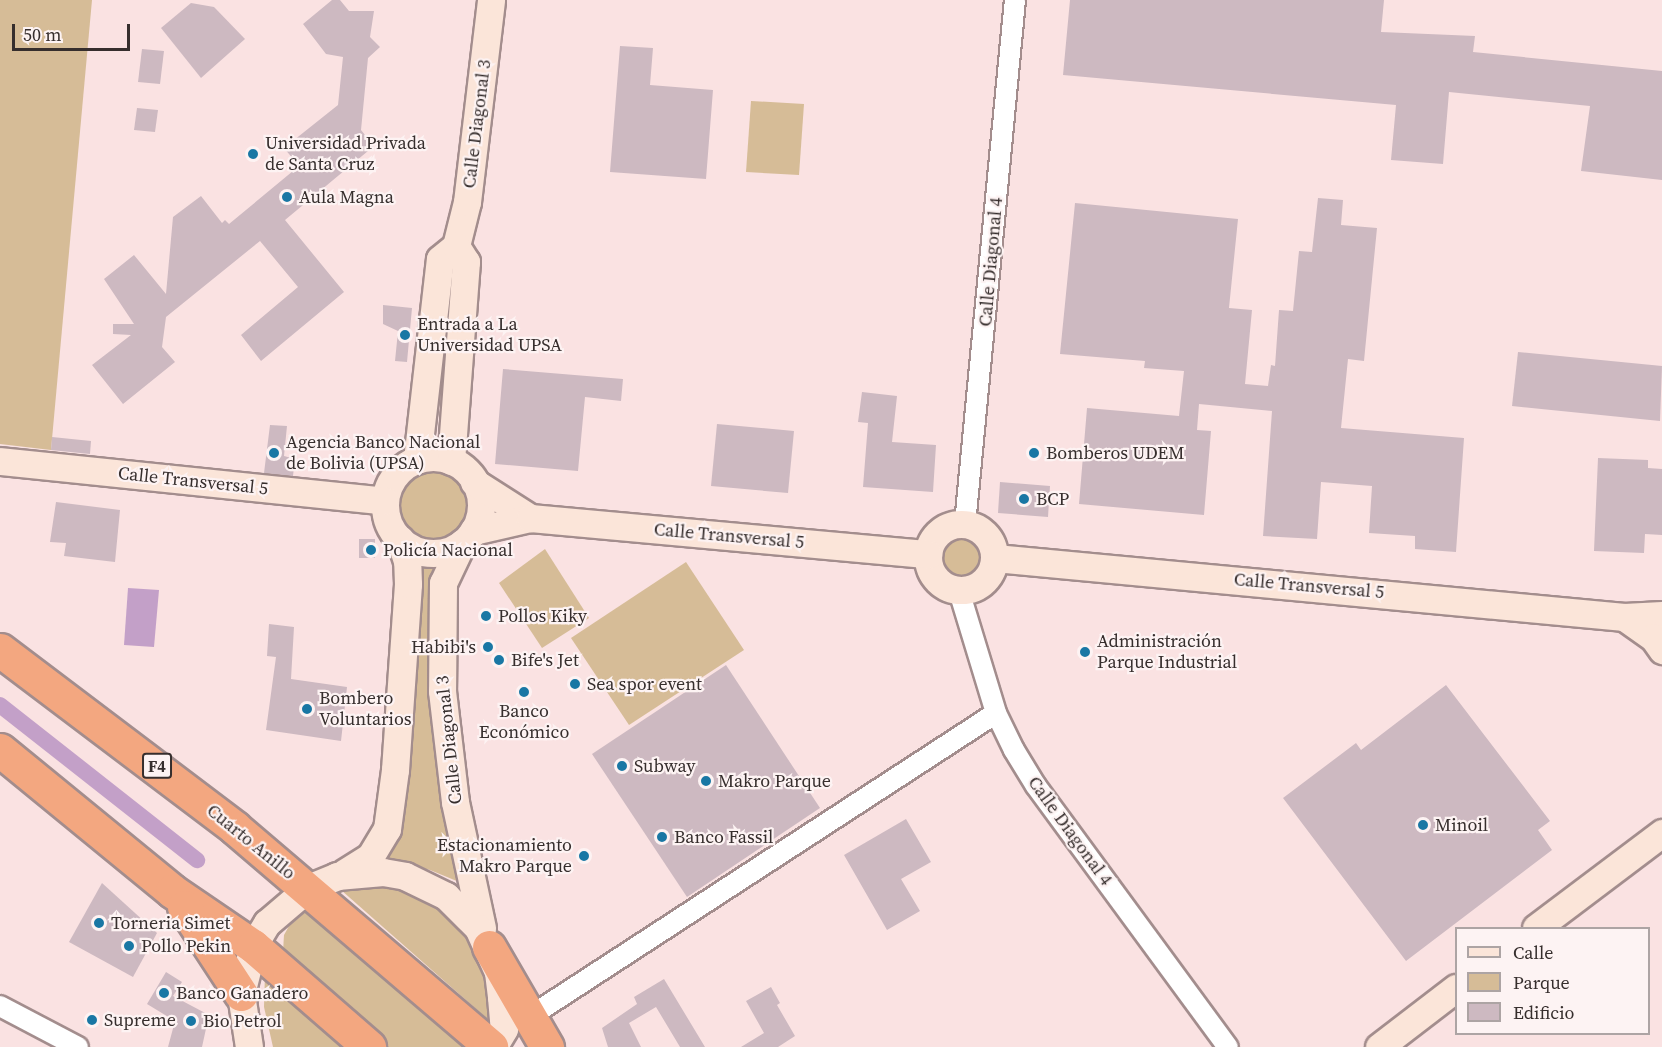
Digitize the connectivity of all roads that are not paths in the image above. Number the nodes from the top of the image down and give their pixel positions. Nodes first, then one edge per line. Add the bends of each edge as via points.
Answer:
1 (490, 0) edge
2 (1015, 0) edge
3 (456, 246) junction
4 (433, 321) junction
5 (461, 324) junction
6 (417, 460) junction
7 (0, 461) edge
8 (451, 461) junction
9 (474, 482) junction
10 (385, 501) junction
11 (530, 518) junction
12 (965, 524) junction
13 (467, 537) junction
14 (400, 539) junction
15 (928, 554) junction
16 (995, 558) junction
17 (959, 591) junction
18 (1662, 615) edge
19 (1624, 617) junction
20 (0, 650) edge
21 (1662, 650) edge
22 (996, 713) junction
23 (0, 750) edge
24 (1661, 834) edge
25 (323, 882) junction
26 (172, 891) junction
27 (1537, 927) edge
28 (487, 943) junction
29 (253, 945) junction
30 (1455, 989) edge
31 (240, 994) junction
32 (0, 1006) edge
33 (504, 1035) edge
34 (78, 1047) edge
35 (249, 1047) edge
36 (369, 1047) edge
37 (547, 1047) edge
38 (1228, 1047) edge
39 (1379, 1047) edge

1 - 3 main road, Calle Diagonal 3 via 467,202
2 - 12 street, Calle Diagonal 4
3 - 4 main road, Calle Diagonal 3 via 440,259
3 - 5 main road via 466,262
4 - 5 main road
4 - 6 main road, Calle Diagonal 3
5 - 8 main road
6 - 8 main road via 434,457
6 - 10 main road via 395,476
7 - 10 main road, Calle Transversal 5
8 - 9 main road
9 - 11 main road, Calle Transversal 5
9 - 13 main road via 481,506
10 - 14 main road via 390,526
11 - 13 main road, Calle Transversal 5
11 - 15 main road, Calle Transversal 5
12 - 15 main road via 937,535
12 - 16 main road via 989,539
13 - 14 main road via 447,551 430,553
13 - 28 main road, Calle Diagonal 3 via 443,583 442,691 455,802
14 - 25 main road via 407,561 408,584 387,829 370,857
15 - 17 main road via 928,564 939,583
16 - 17 main road via 988,578 970,590
16 - 19 main road, Calle Transversal 5
17 - 22 street, Calle Diagonal 4
18 - 19 main road, Calle Transversal 5
19 - 21 main road, Calle Transversal 5 via 1653,636
20 - 25 highway, Cuarto Anillo / F4
22 - 33 street
22 - 38 street, Calle Diagonal 4 via 1036,786
23 - 26 highway
24 - 27 main road
25 - 28 main road via 383,872 427,884 464,910
25 - 29 main road via 280,910
25 - 33 highway, Cuarto Anillo / F4
26 - 29 highway
26 - 31 highway
28 - 33 highway
29 - 31 main road
29 - 36 highway
30 - 39 main road
31 - 35 main road
32 - 34 street
33 - 37 highway

